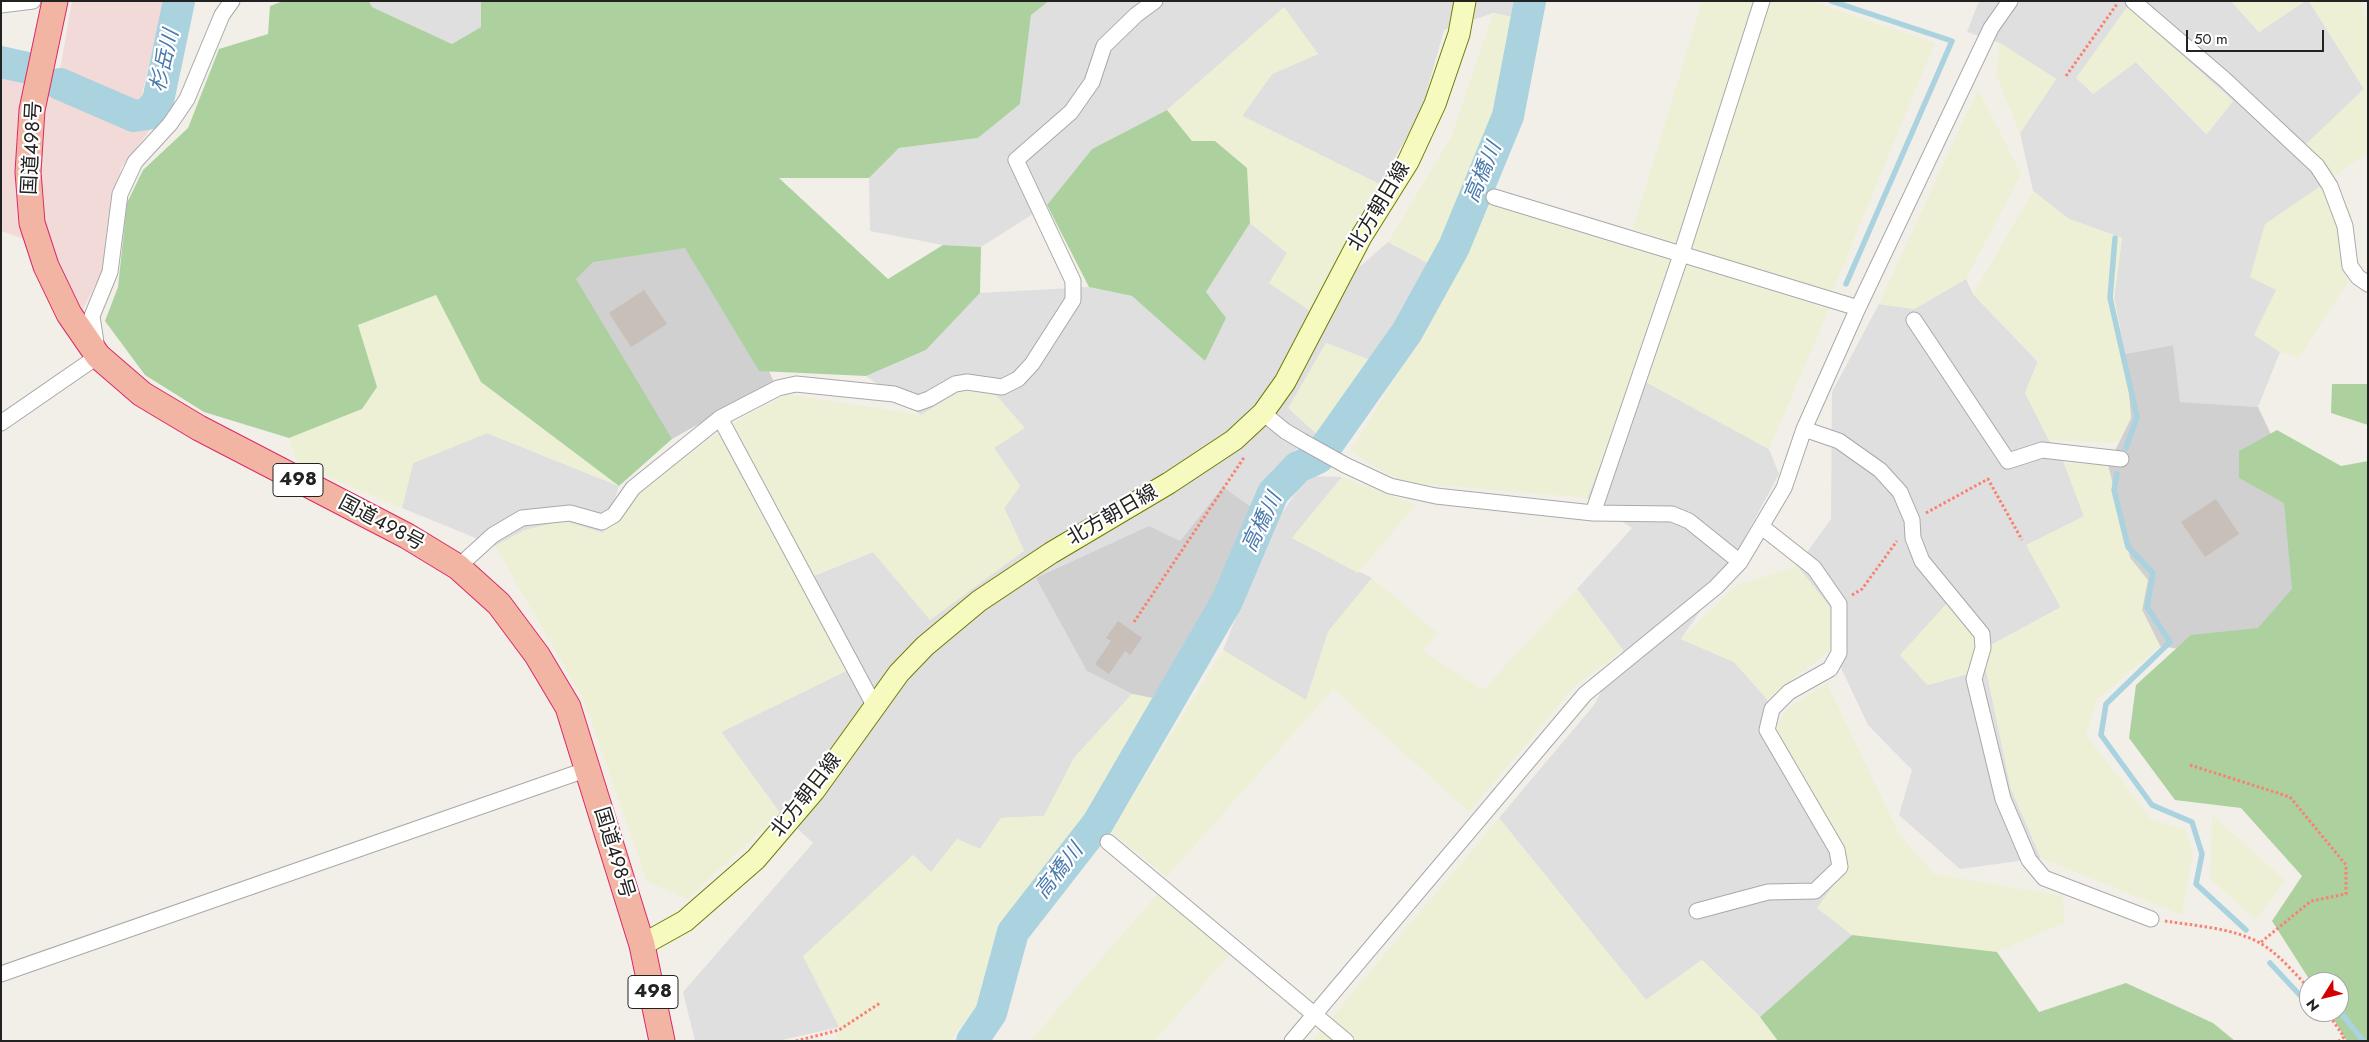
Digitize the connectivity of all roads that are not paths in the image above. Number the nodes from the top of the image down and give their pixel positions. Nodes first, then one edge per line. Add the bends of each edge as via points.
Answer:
1 (33, 1) edge
2 (55, 1) edge
3 (232, 1) edge
4 (1155, 1) edge
5 (1465, 1) edge
6 (1762, 1) edge
7 (2010, 1) edge
8 (2133, 1) edge
9 (1, 5) edge
10 (1494, 197) dead end
11 (1681, 255) junction
12 (2368, 284) edge
13 (1858, 308) junction
14 (1914, 320) dead end
15 (98, 356) junction
16 (1263, 413) junction
17 (720, 418) junction
18 (1, 423) edge
19 (1804, 429) junction
20 (2121, 459) dead end
21 (1593, 513) junction
22 (1762, 527) junction
23 (1740, 562) junction
24 (458, 567) junction
25 (874, 705) junction
26 (588, 769) junction
27 (1108, 842) dead end
28 (1697, 911) dead end
29 (2151, 919) road end
30 (642, 944) junction
31 (1, 974) edge
32 (1314, 1014) junction
33 (662, 1041) edge
34 (1292, 1041) edge
35 (1346, 1041) edge

1 - 9 street
2 - 15 highway, 国道498号 / 498 via 32,110 28,172 32,223 46,266 68,314
3 - 15 street via 222,15 187,99 170,124 135,162 120,194 110,272 92,316
4 - 17 street via 1104,46 1092,82 1071,112 1016,160 1072,281 1073,300 1032,364 1018,379 1002,387 968,382 955,384 918,403 894,394 796,384 778,388
5 - 16 main road, 北方朝日線 via 1459,34 1435,104 1408,162 1361,237 1285,382
6 - 11 street
7 - 13 street via 1987,36
8 - 12 street via 2317,166 2330,186 2345,226 2350,266
10 - 11 street
11 - 13 street
11 - 21 street
13 - 19 street
14 - 20 street via 2008,461 2042,450
15 - 18 street
15 - 24 highway, 国道498号 / 498 via 142,394 199,428 407,536
16 - 21 street via 1302,441 1390,486 1430,494
16 - 25 main road, 北方朝日線 via 1234,440 1169,484 1051,553 979,600 925,646
17 - 24 street via 633,488 614,515 602,522 570,513 522,518 493,535
17 - 25 street
19 - 22 street via 1784,488
19 - 29 street via 1840,441 1880,470 1900,492 1912,520 1913,538 1922,561 1982,634 1983,648 1974,679 2003,799 2029,860 2044,878
21 - 23 street via 1672,514 1689,521
22 - 23 street
22 - 28 street via 1814,568 1839,604 1839,653 1830,669 1789,692 1772,709 1768,730 1837,850 1840,867 1815,891 1768,892
23 - 32 street via 1716,587 1585,694
24 - 26 highway, 国道498号 / 498 via 499,604 537,655 568,707
25 - 30 main road, 北方朝日線 via 814,791 756,859 685,921
26 - 30 highway, 国道498号 / 498
26 - 31 street
27 - 32 street
30 - 33 highway, 国道498号 / 498
32 - 34 street
32 - 35 street

